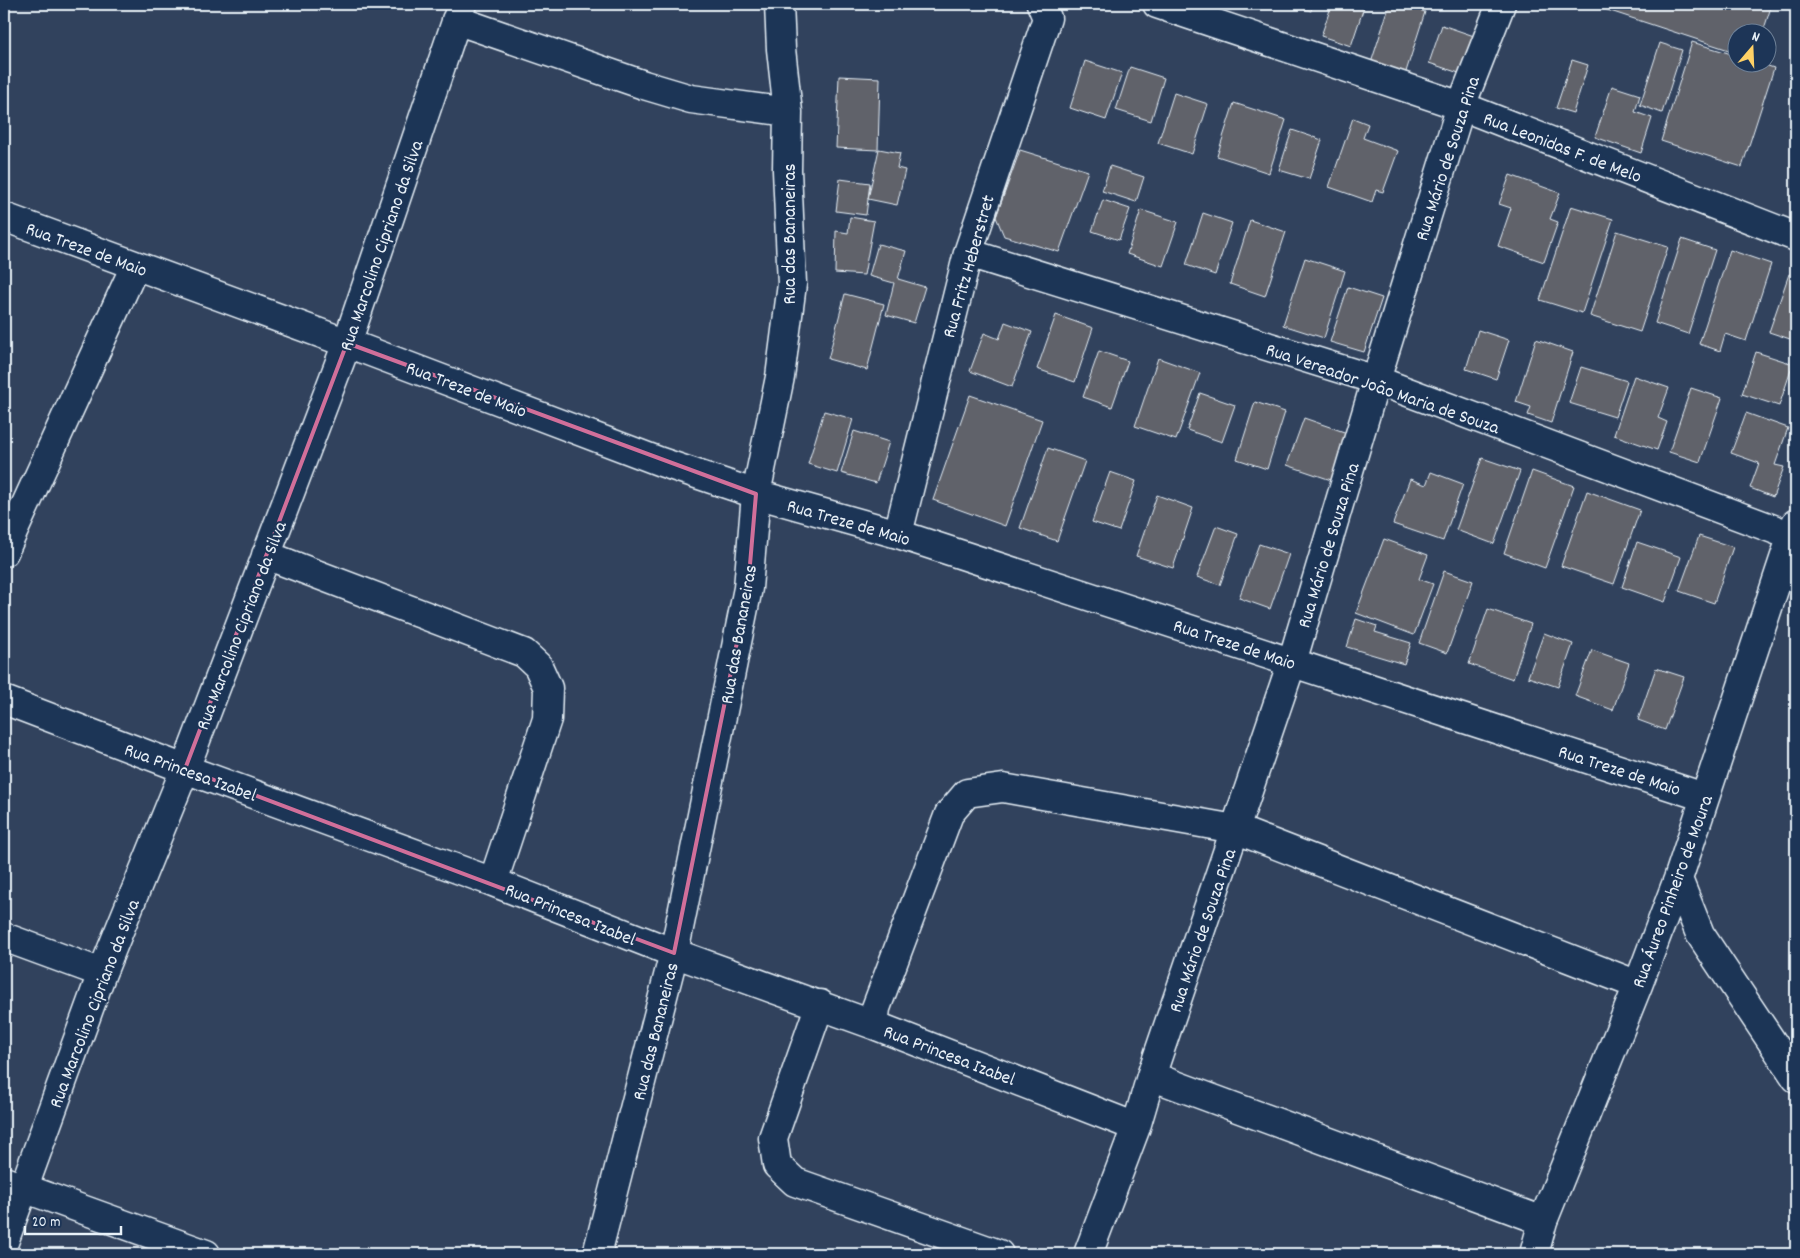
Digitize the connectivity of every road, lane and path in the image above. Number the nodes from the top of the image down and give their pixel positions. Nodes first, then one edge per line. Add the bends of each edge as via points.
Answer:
1 (779, 4) edge
2 (1040, 4) edge
3 (1157, 4) edge
4 (1501, 4) edge
5 (459, 12) edge
6 (1461, 106) junction
7 (788, 112) junction
8 (4, 217) edge
9 (1796, 236) edge
10 (968, 253) junction
11 (135, 266) junction
12 (347, 343) junction
13 (1376, 380) junction
14 (756, 494) junction
15 (1794, 530) edge
16 (898, 534) junction
17 (4, 552) edge
18 (266, 555) junction
19 (1292, 662) junction
20 (4, 700) edge
21 (185, 769) junction
22 (1704, 797) junction
23 (1235, 829) junction
24 (1678, 879) junction
25 (493, 882) junction
26 (4, 936) edge
27 (674, 953) junction
28 (102, 973) junction
29 (1638, 985) junction
30 (820, 1004) junction
31 (874, 1025) junction
32 (1151, 1076) junction
33 (1796, 1078) edge
34 (1136, 1127) junction
35 (14, 1185) edge
36 (1543, 1221) junction
37 (4, 1242) edge
38 (206, 1254) edge
39 (597, 1254) edge
40 (999, 1254) edge
41 (1088, 1254) edge
42 (1534, 1254) edge

1 - 7 street, Rua das Bananeiras
2 - 10 street, Rua Fritz Heberstret via 1047,18
3 - 6 street, Rua Leonidas F. de Melo
4 - 6 street, Rua Mário de Souza Pina
5 - 7 street via 644,85 690,99
5 - 12 street, Rua Marcolino Cipriano da Silva
6 - 9 street, Rua Leonidas F. de Melo
6 - 13 street, Rua Mário de Souza Pina
7 - 14 street, Rua das Bananeiras via 792,284 780,377
8 - 11 street, Rua Treze de Maio
10 - 13 street, Rua Vereador João Maria de Souza
10 - 16 street, Rua Fritz Heberstret
11 - 12 street, Rua Treze de Maio
11 - 17 street
12 - 14 street, Rua Treze de Maio via 662,462
12 - 18 street, Rua Marcolino Cipriano da Silva
13 - 15 street, Rua Vereador João Maria de Souza
13 - 19 street, Rua Mário de Souza Pina
14 - 16 street, Rua Treze de Maio
14 - 27 street, Rua das Bananeiras via 748,588
15 - 22 street, Rua Áureo Pinheiro de Moura
16 - 19 street, Rua Treze de Maio
18 - 21 street, Rua Marcolino Cipriano da Silva
18 - 25 street via 524,654 538,666 548,688 546,719
19 - 22 street, Rua Treze de Maio
19 - 23 street, Rua Mário de Souza Pina
20 - 21 street, Rua Princesa Izabel
21 - 25 street, Rua Princesa Izabel
21 - 28 street, Rua Marcolino Cipriano da Silva
22 - 24 street, Rua Áureo Pinheiro de Moura
23 - 29 street
23 - 31 street via 1002,788 967,793 949,814 876,1008
23 - 32 street, Rua Mário de Souza Pina
24 - 29 street, Rua Áureo Pinheiro de Moura
24 - 33 street via 1700,934
25 - 27 street, Rua Princesa Izabel
26 - 28 street
27 - 30 street, Rua Princesa Izabel
27 - 39 street, Rua das Bananeiras
28 - 35 street, Rua Marcolino Cipriano da Silva
29 - 36 street, Rua Áureo Pinheiro de Moura
30 - 31 street, Rua Princesa Izabel
30 - 40 street via 772,1138 777,1165 796,1182
31 - 34 street, Rua Princesa Izabel
32 - 34 street, Rua Mário de Souza Pina
32 - 36 street
34 - 41 street, Rua Mário de Souza Pina
35 - 37 street, Rua Marcolino Cipriano da Silva
35 - 38 street
36 - 42 street, Rua Áureo Pinheiro de Moura

